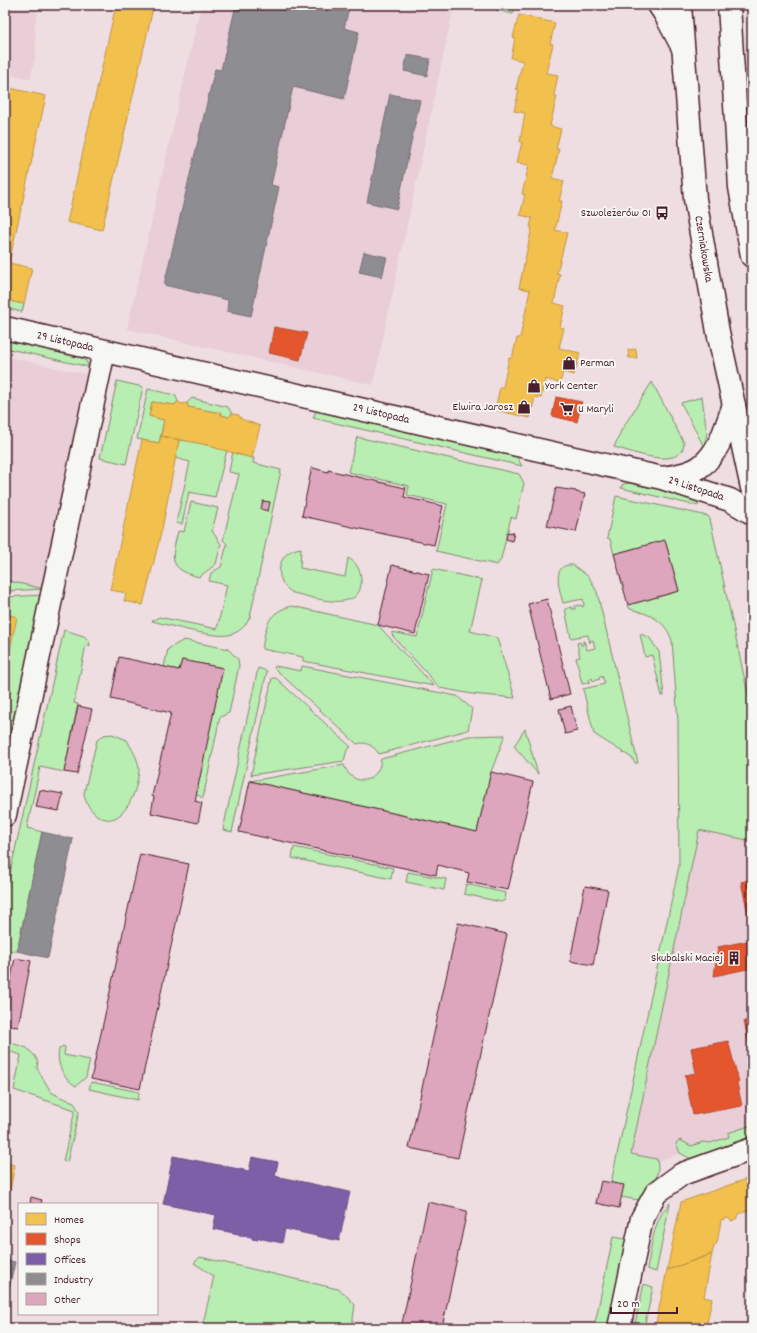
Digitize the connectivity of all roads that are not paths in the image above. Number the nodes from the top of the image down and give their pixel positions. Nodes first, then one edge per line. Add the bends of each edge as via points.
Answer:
1 (659, 5) edge
2 (680, 5) edge
3 (727, 10) edge
4 (683, 48) junction
5 (752, 256) edge
6 (5, 328) edge
7 (104, 351) junction
8 (734, 405) junction
9 (662, 478) junction
10 (752, 488) edge
11 (752, 513) edge
12 (5, 815) edge
13 (752, 1149) edge
14 (619, 1328) edge

1 - 4 street
2 - 4 street, Czerniakowska
3 - 5 street via 740,187
4 - 8 street, Czerniakowska via 695,199 706,272
6 - 7 street, 29 Listopada
7 - 9 street, 29 Listopada
7 - 12 street
8 - 9 street via 722,438 710,457 701,466 682,474
8 - 10 street, Czerniakowska
9 - 11 street, 29 Listopada via 730,500
13 - 14 street via 682,1174 656,1193 642,1218

